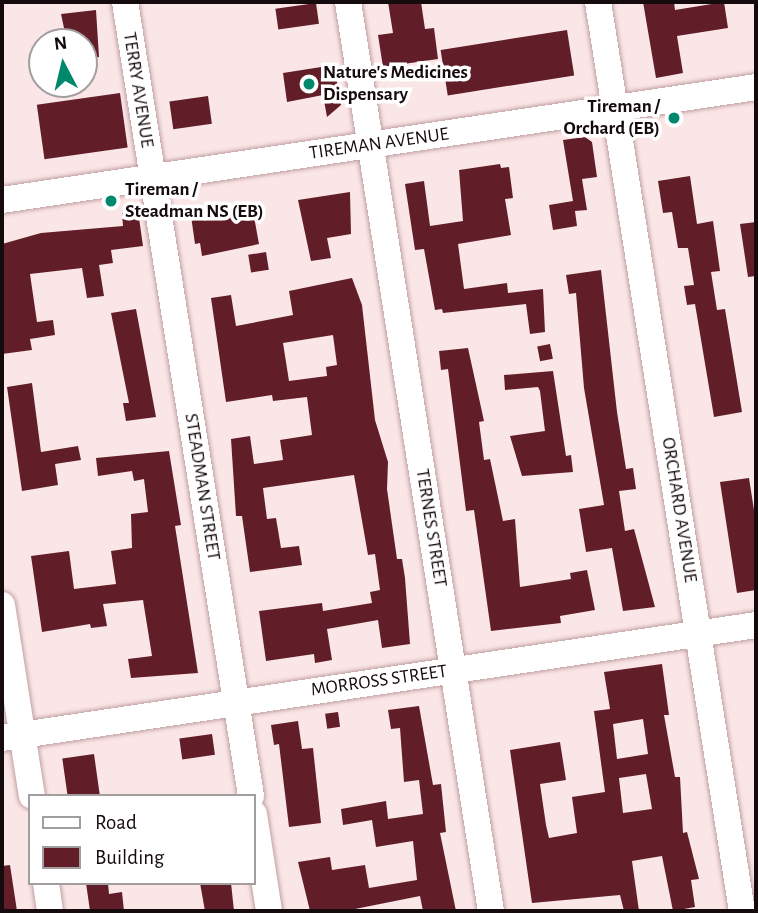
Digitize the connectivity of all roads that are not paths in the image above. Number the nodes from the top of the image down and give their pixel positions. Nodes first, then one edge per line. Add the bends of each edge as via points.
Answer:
1 (125, 2) edge
2 (348, 2) edge
3 (598, 2) edge
4 (756, 87) edge
5 (615, 109) junction
6 (370, 145) junction
7 (152, 178) junction
8 (2, 201) edge
9 (2, 605) edge
10 (756, 625) edge
11 (699, 634) junction
12 (453, 670) junction
13 (236, 703) junction
14 (12, 737) edge
15 (31, 794) edge
16 (251, 794) edge
17 (256, 827) edge
18 (46, 885) edge
19 (50, 911) edge
20 (269, 911) edge
21 (491, 911) edge
22 (742, 911) edge

1 - 7 street, TERRY AVENUE
2 - 6 street, TERNES STREET
3 - 5 street, ORCHARD AVENUE
4 - 5 street, TIREMAN AVENUE
5 - 6 street, TIREMAN AVENUE
5 - 11 street, ORCHARD AVENUE
6 - 7 street, TIREMAN AVENUE
6 - 12 street, TERNES STREET
7 - 8 street, TIREMAN AVENUE
7 - 13 street, STEADMAN STREET
9 - 14 street
10 - 11 street, MORROSS STREET
11 - 12 street, MORROSS STREET
11 - 22 street, ORCHARD AVENUE
12 - 13 street, MORROSS STREET
12 - 21 street, TERNES STREET
13 - 14 street, MORROSS STREET
13 - 16 street, STEADMAN STREET
14 - 15 street
17 - 20 street
18 - 19 street

